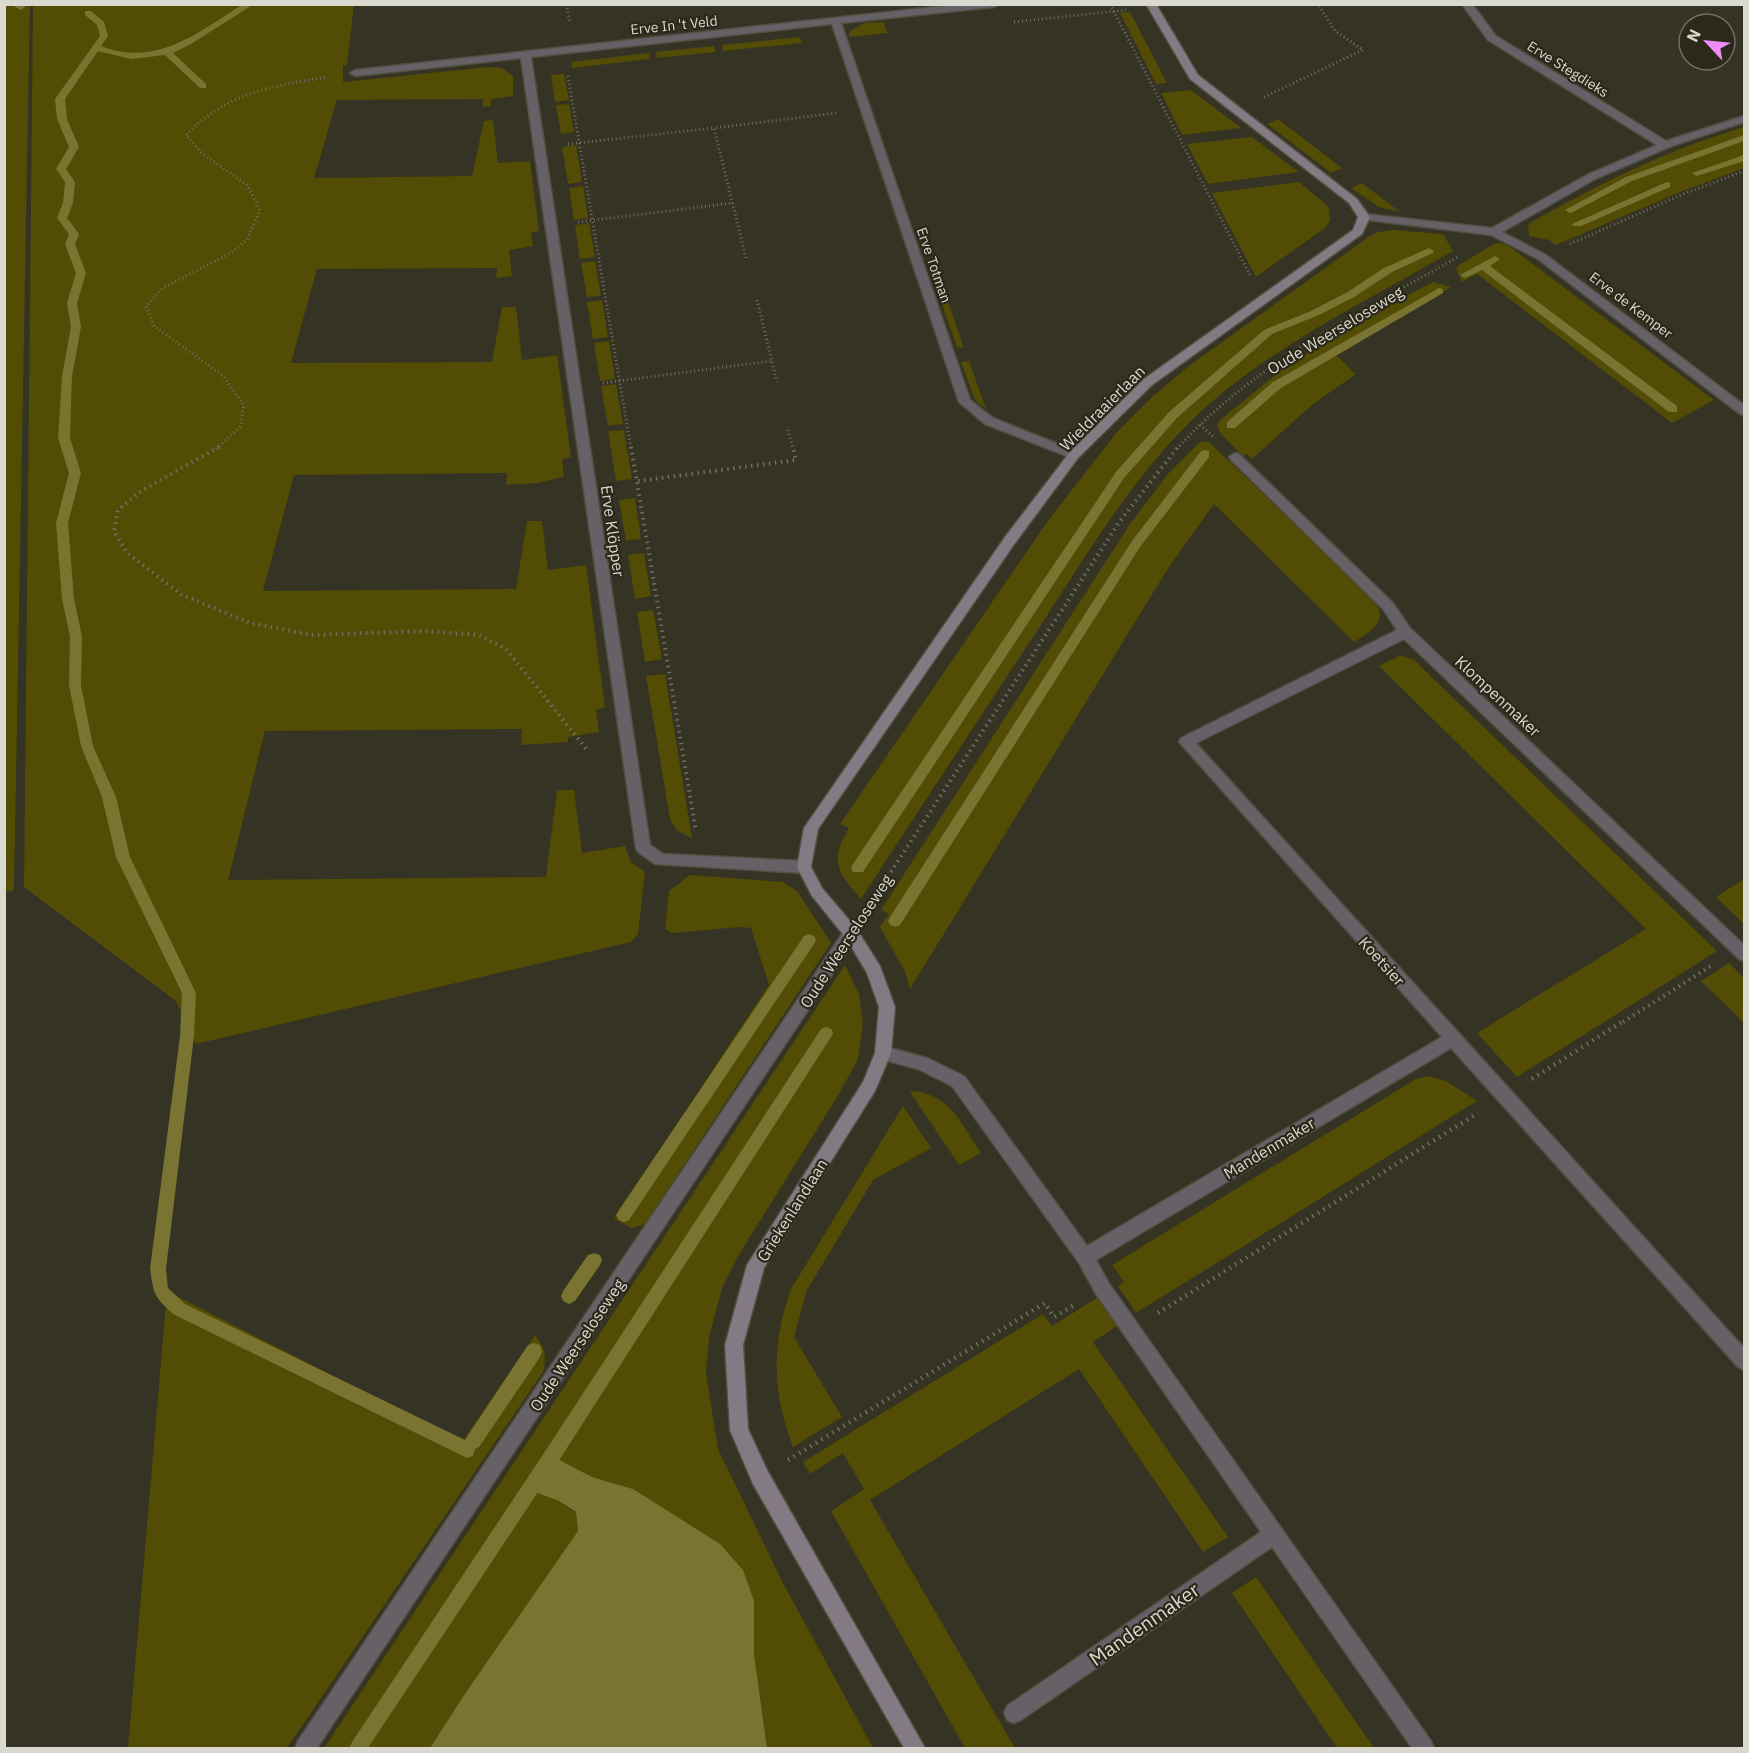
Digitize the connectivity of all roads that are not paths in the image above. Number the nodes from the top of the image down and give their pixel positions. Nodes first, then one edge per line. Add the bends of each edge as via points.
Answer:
1 (994, 4) edge
2 (1151, 4) edge
3 (1467, 4) edge
4 (836, 22) junction
5 (526, 56) junction
6 (356, 72) road end
7 (1744, 119) edge
8 (1665, 145) junction
9 (1364, 217) junction
10 (1494, 232) junction
11 (1744, 411) edge
12 (1074, 455) junction
13 (1235, 457) dead end
14 (1405, 633) junction
15 (804, 867) junction
16 (851, 933) junction
17 (1742, 951) edge
18 (1452, 1039) junction
19 (883, 1053) junction
20 (1085, 1257) junction
21 (1744, 1361) edge
22 (1273, 1534) junction
23 (1014, 1713) dead end
24 (305, 1749) edge
25 (915, 1749) edge
26 (1424, 1749) edge

1 - 4 street, Erve In 't Veld
2 - 9 street via 1194,77 1353,201
3 - 8 street, Erve Stegdieks via 1492,38
4 - 5 street, Erve In 't Veld
4 - 12 street, Erve Totman via 964,402 989,421
5 - 6 street, Erve In 't Veld
5 - 15 street, Erve Klöpper via 643,848 660,860
7 - 8 street
8 - 10 street via 1591,177
9 - 10 street
9 - 12 street, Wieldraaierlaan via 1358,232 1148,382
10 - 11 street, Erve de Kemper via 1542,256
12 - 15 street, Wieldraaierlaan via 1010,540 811,828
13 - 14 street, Klompenmaker via 1388,606
14 - 17 street, Klompenmaker
14 - 18 street, Koetsier via 1186,742
15 - 16 street via 817,892
16 - 19 street, Griekenlandlaan via 874,971 887,1007
16 - 24 street, Oude Weerseloseweg
18 - 20 street, Mandenmaker
18 - 21 street, Koetsier
19 - 20 street via 921,1063 958,1081
19 - 25 street, Griekenlandlaan via 869,1086 756,1265 734,1345 739,1430 760,1478
20 - 22 street via 1102,1288
22 - 23 street, Mandenmaker
22 - 26 street

